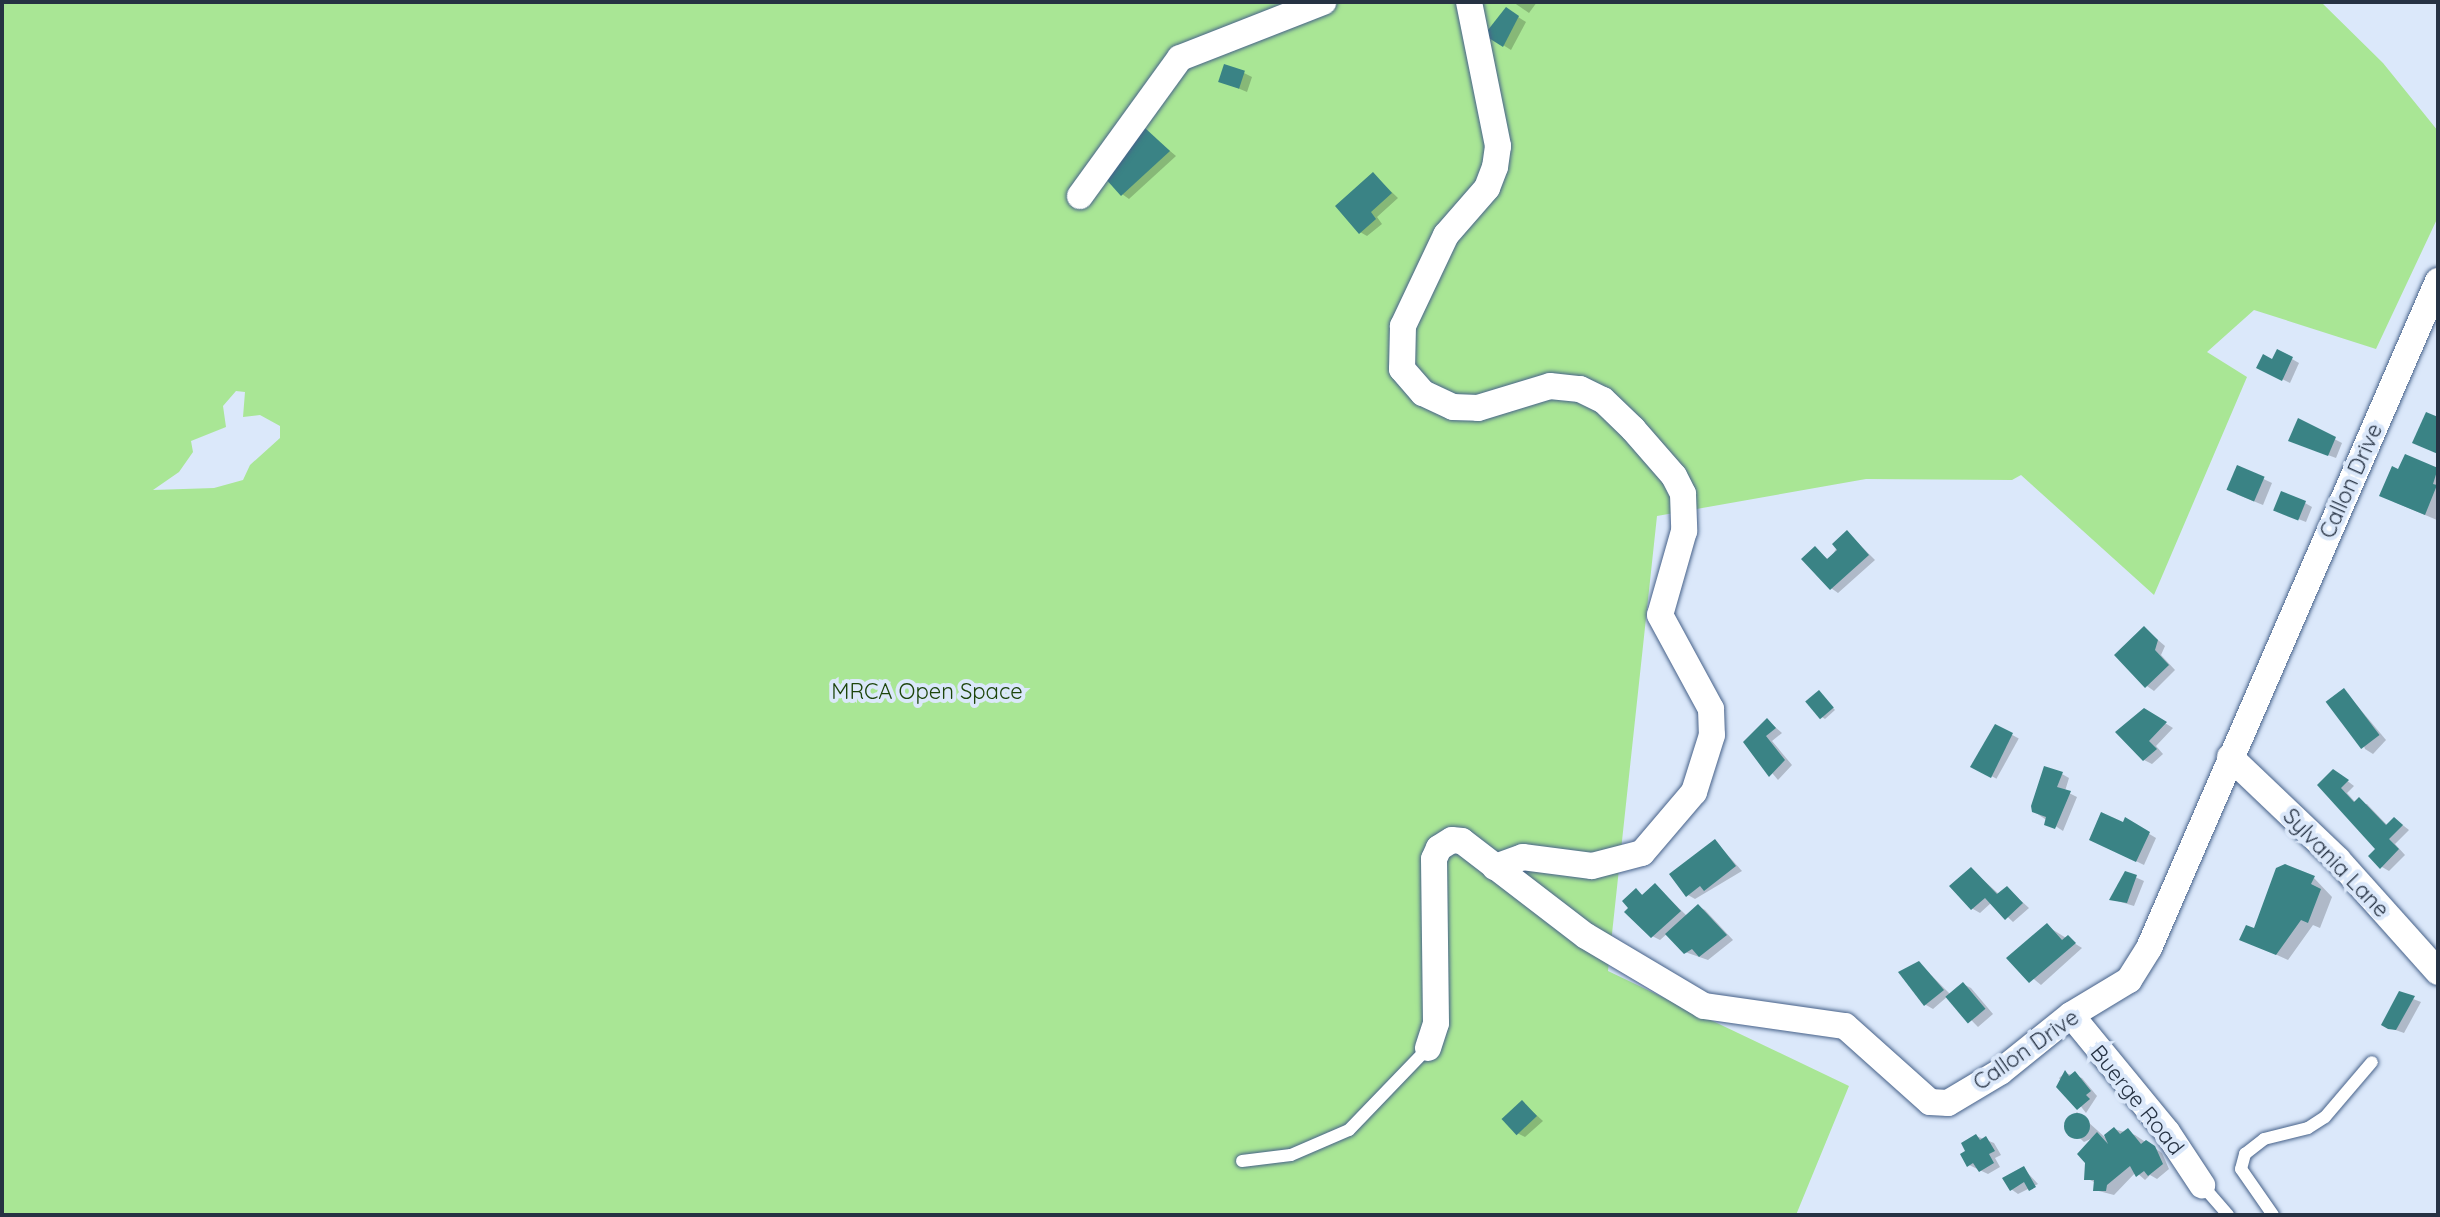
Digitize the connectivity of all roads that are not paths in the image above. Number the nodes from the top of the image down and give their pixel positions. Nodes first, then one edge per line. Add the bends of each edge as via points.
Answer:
1 (1323, 2) edge
2 (1469, 2) edge
3 (1080, 196) dead end
4 (2438, 281) edge
5 (2230, 757) junction
6 (1495, 867) junction
7 (2438, 972) edge
8 (2071, 1015) junction
9 (1428, 1048) joint
10 (2372, 1062) dead end
11 (1242, 1161) dead end
12 (2202, 1185) joint
13 (2228, 1215) edge
14 (2273, 1215) edge

1 - 3 street via 1180,58
2 - 6 street via 1498,146 1495,167 1487,188 1446,235 1403,326 1402,369 1423,393 1453,407 1478,408 1550,386 1580,389 1603,400 1674,476 1683,494 1684,531 1660,615 1711,709 1712,735 1694,792 1642,853 1592,866 1523,857
4 - 5 street, Callon Drive
5 - 7 street, Sylvania Lane via 2338,860
5 - 8 street, Callon Drive via 2149,948 2129,980
6 - 8 street, Callon Drive via 1586,936 1704,1006 1845,1026 1930,1102 1948,1103 2000,1072
6 - 9 street, Callon Drive via 1462,841 1439,848 1434,859 1436,1023
8 - 12 street, Buerge Road via 2167,1132
9 - 11 lane via 1349,1130 1291,1155
10 - 14 lane via 2325,1117 2308,1128 2264,1139 2245,1154 2241,1169
12 - 13 lane

